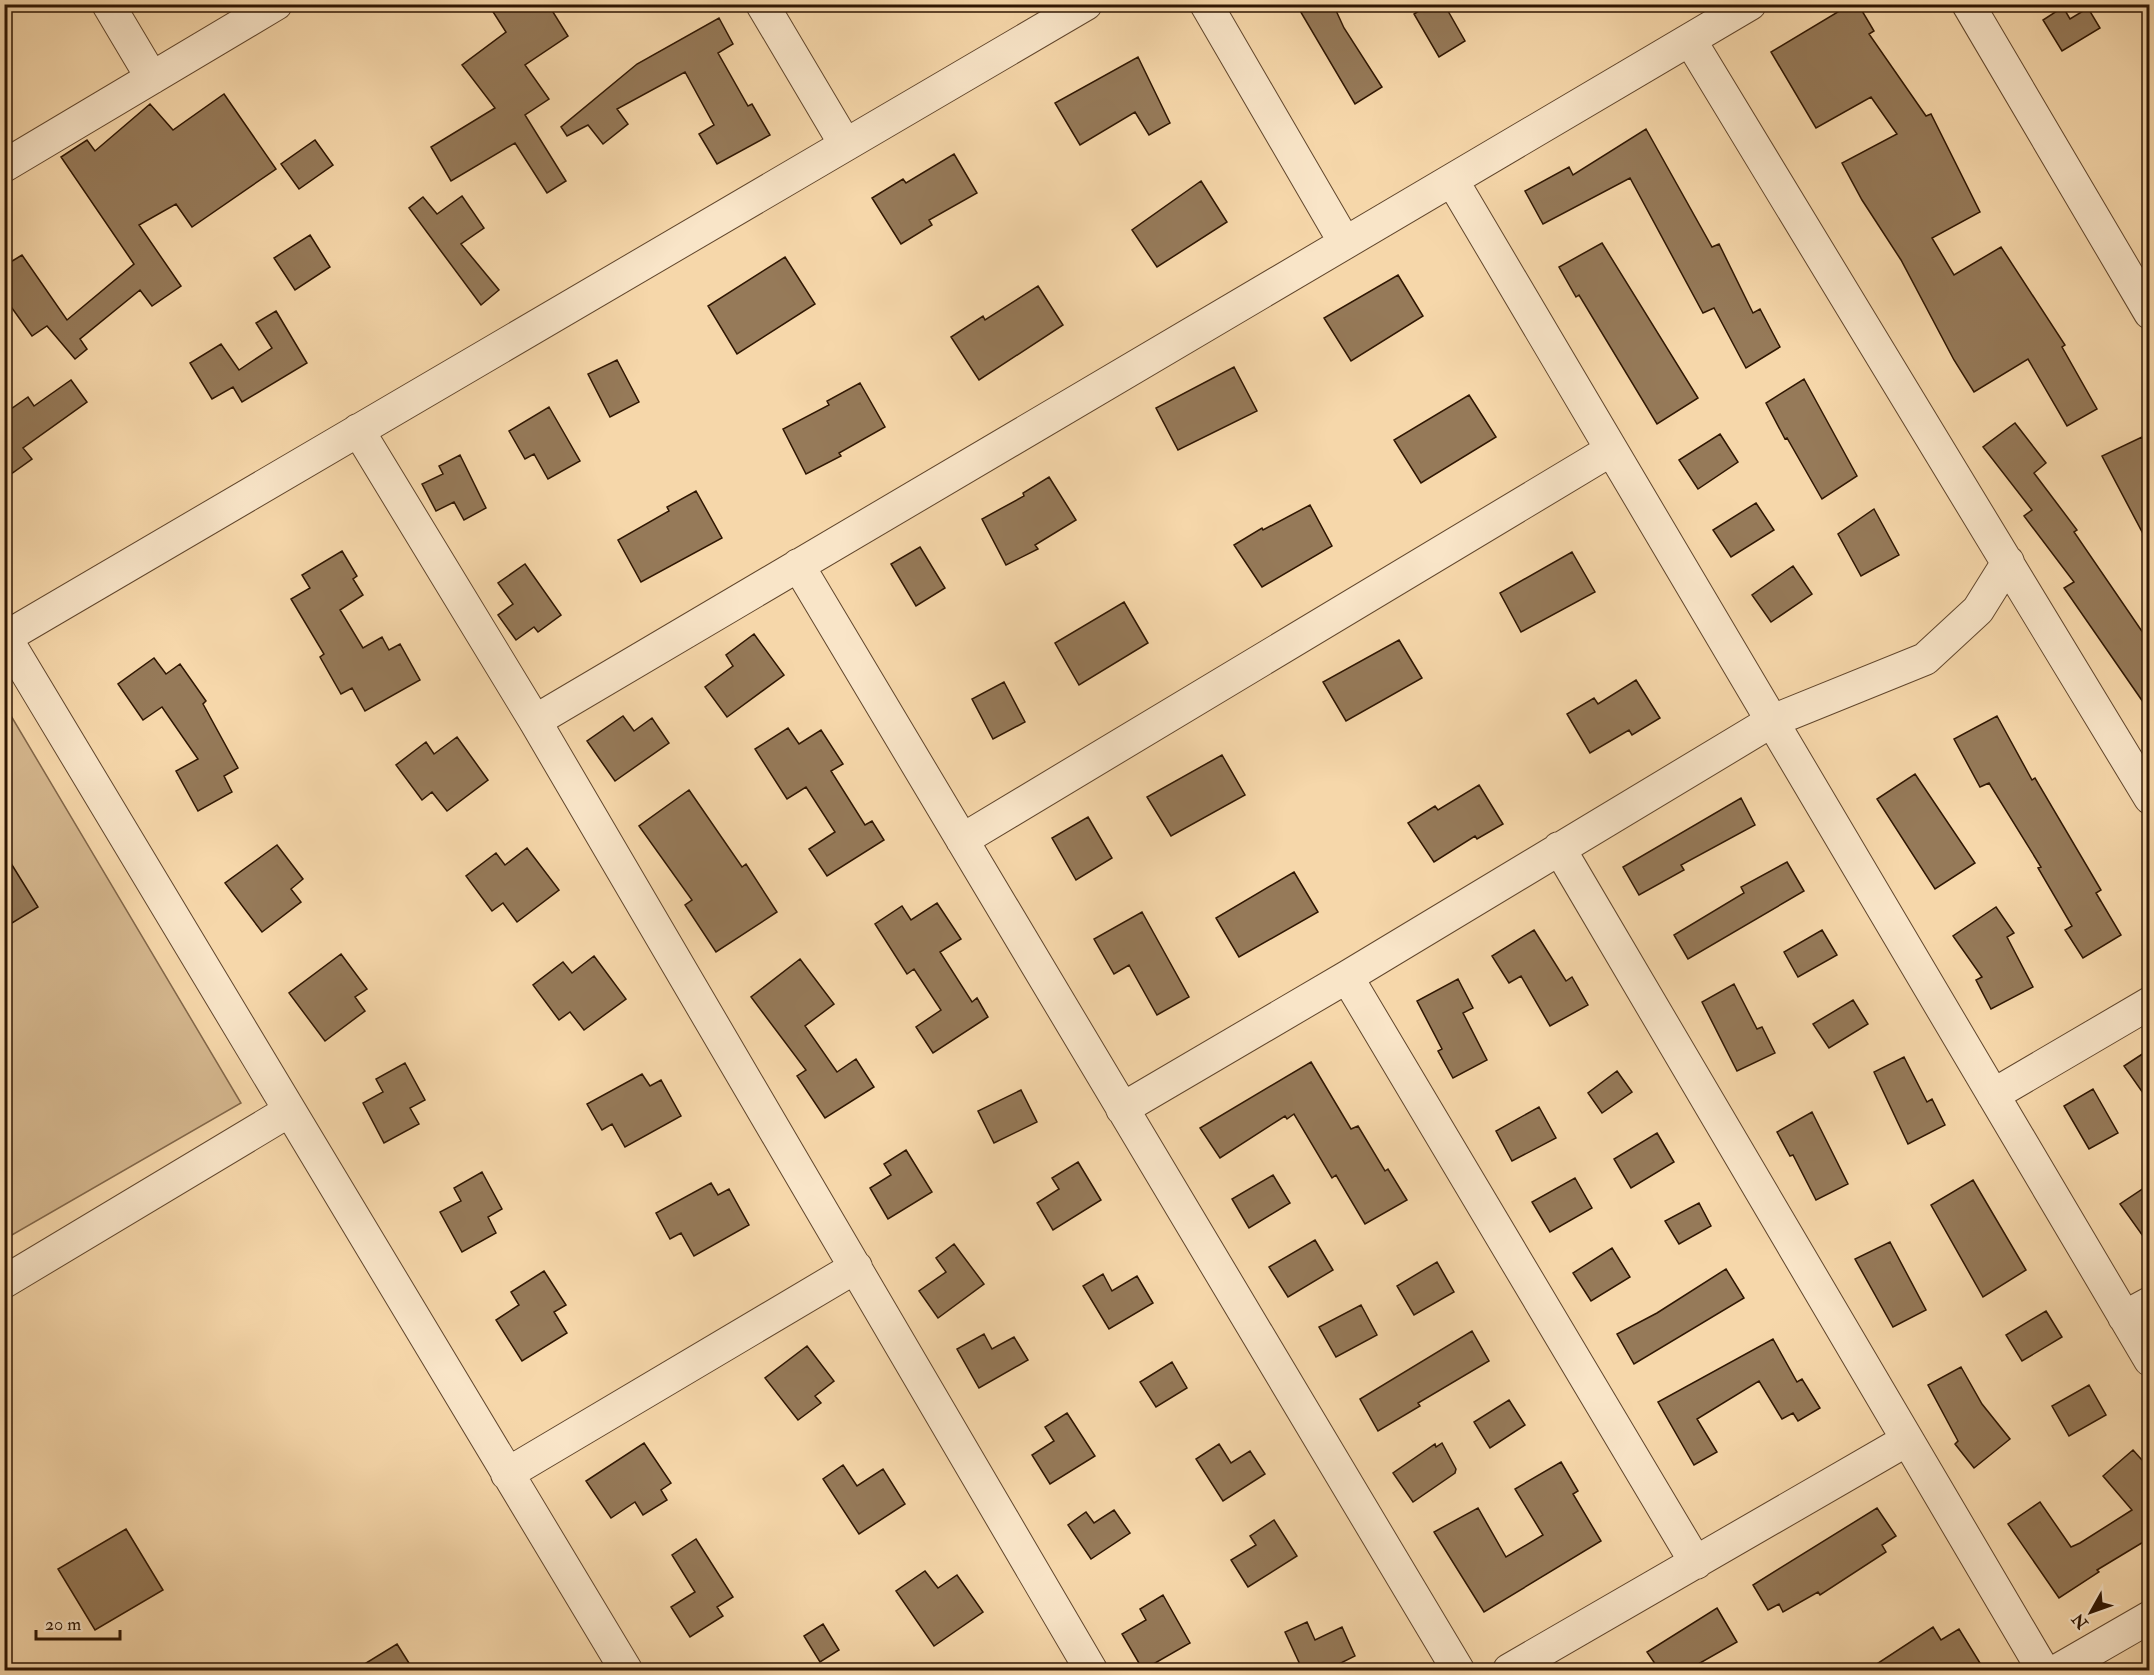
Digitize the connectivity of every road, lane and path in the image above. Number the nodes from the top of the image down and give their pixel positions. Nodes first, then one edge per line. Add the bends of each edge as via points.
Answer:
1 (108, 4) edge
2 (276, 4) edge
3 (762, 4) edge
4 (1086, 4) edge
5 (1206, 4) edge
6 (1750, 4) edge
7 (1968, 4) edge
8 (1690, 40) junction
9 (152, 78) junction
10 (845, 144) junction
11 (4, 166) edge
12 (1452, 180) junction
13 (1345, 243) junction
14 (2150, 313) edge
15 (358, 430) junction
16 (1611, 450) junction
17 (2008, 562) junction
18 (798, 565) junction
19 (5, 636) edge
20 (535, 721) junction
21 (1772, 721) junction
22 (2150, 798) edge
23 (962, 840) junction
24 (1559, 848) junction
25 (1347, 977) junction
26 (2150, 1003) edge
27 (1993, 1095) junction
28 (1122, 1109) junction
29 (289, 1111) junction
30 (856, 1267) junction
31 (4, 1282) edge
32 (2137, 1310) edge
33 (2150, 1360) edge
34 (1907, 1440) junction
35 (507, 1474) junction
36 (1696, 1563) junction
37 (2150, 1617) edge
38 (626, 1671) edge
39 (1091, 1671) edge
40 (1458, 1671) edge
41 (1509, 1671) edge
42 (2043, 1671) edge
43 (2058, 1671) edge

1 - 9 street
2 - 9 street
3 - 10 street
4 - 10 street
5 - 13 street
6 - 8 street
7 - 14 street
8 - 12 street
8 - 17 street
9 - 11 street
10 - 15 street
12 - 13 street
12 - 16 street
13 - 18 street
15 - 19 street
15 - 20 street
16 - 21 street
16 - 23 street
17 - 21 street via 1978,610 1925,659
17 - 22 street
18 - 20 street
18 - 23 street
19 - 29 street
20 - 30 street
21 - 24 street
21 - 27 street
23 - 28 street
24 - 25 street
24 - 34 street
25 - 28 street
25 - 36 street
26 - 27 street
27 - 32 street
28 - 40 street
29 - 31 street
29 - 35 street
30 - 35 street
30 - 39 street
32 - 33 street
34 - 36 street
34 - 42 street
35 - 38 street
36 - 41 street
37 - 43 street

